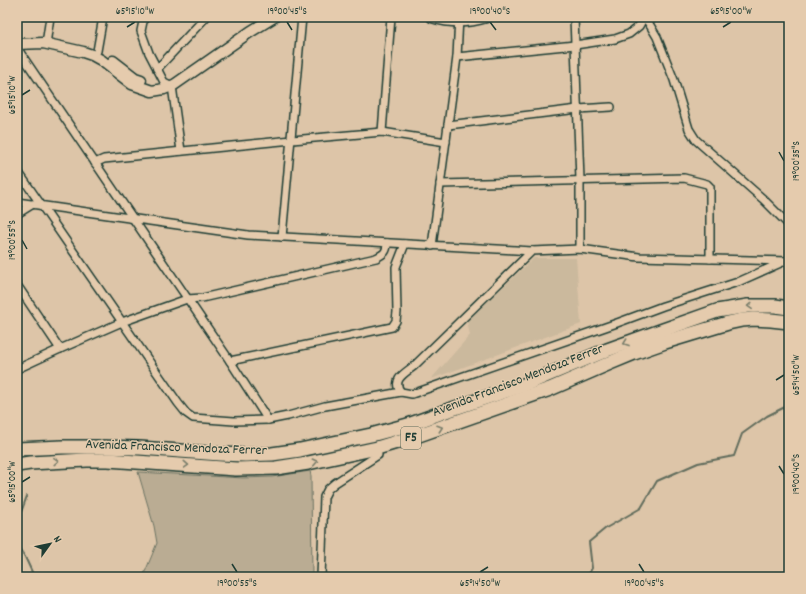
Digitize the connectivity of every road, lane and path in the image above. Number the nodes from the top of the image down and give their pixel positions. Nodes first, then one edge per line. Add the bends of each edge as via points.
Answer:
1 (50, 17) edge
2 (103, 17) edge
3 (144, 17) edge
4 (206, 17) edge
5 (260, 17) edge
6 (274, 17) edge
7 (302, 17) edge
8 (391, 17) edge
9 (432, 17) edge
10 (486, 17) edge
11 (574, 17) edge
12 (645, 17) edge
13 (459, 20) edge
14 (17, 38) edge
15 (46, 40) junction
16 (17, 44) edge
17 (575, 45) junction
18 (17, 48) edge
19 (97, 51) junction
20 (457, 57) junction
21 (157, 69) junction
22 (168, 84) junction
23 (611, 107) dead end
24 (578, 109) junction
25 (448, 125) junction
26 (382, 132) junction
27 (292, 140) junction
28 (446, 142) junction
29 (181, 151) junction
30 (95, 163) junction
31 (17, 170) edge
32 (580, 180) junction
33 (440, 184) junction
34 (17, 202) edge
35 (33, 204) junction
36 (40, 205) junction
37 (17, 214) edge
38 (133, 218) junction
39 (789, 225) edge
40 (282, 237) junction
41 (387, 243) junction
42 (405, 244) junction
43 (432, 246) junction
44 (580, 249) junction
45 (532, 251) junction
46 (710, 259) junction
47 (788, 260) edge
48 (17, 285) edge
49 (187, 298) junction
50 (789, 308) edge
51 (122, 322) junction
52 (789, 322) edge
53 (662, 336) junction
54 (60, 349) junction
55 (230, 361) junction
56 (17, 369) edge
57 (401, 392) junction
58 (268, 420) junction
59 (371, 435) junction
60 (377, 448) junction
61 (17, 449) edge
62 (17, 465) edge
63 (321, 577) edge

1 - 15 street
2 - 19 street
3 - 21 street via 142,31
4 - 21 street
5 - 22 street
6 - 22 street via 182,80
7 - 27 street
8 - 26 street
9 - 13 street
10 - 13 street
11 - 17 street
12 - 17 street via 629,34 616,40
12 - 39 street via 657,37 689,129 696,140
13 - 20 street
14 - 15 street via 44,36
15 - 16 street via 42,43
15 - 19 street via 86,46
15 - 22 street via 101,60 139,87 152,91 164,89
17 - 20 street
17 - 24 street
18 - 30 street
19 - 22 street via 135,78 153,84
20 - 25 street
21 - 22 street
22 - 29 street
23 - 24 street
24 - 25 street
24 - 32 street
25 - 28 street
26 - 27 street
26 - 28 street
27 - 29 street
27 - 40 street
28 - 33 street
29 - 30 street via 104,159
30 - 38 street
31 - 36 street
32 - 33 street
32 - 44 street
32 - 46 street via 684,178 707,184 710,188
33 - 43 street
34 - 35 street
35 - 36 street
35 - 37 street
36 - 38 street
36 - 51 street
38 - 40 street via 248,235
38 - 49 street
40 - 41 street
41 - 42 street
41 - 49 street via 385,252 376,258 202,298
42 - 43 street
42 - 55 street via 396,267 397,317 392,326
43 - 45 street
44 - 45 street
44 - 46 street via 639,257
45 - 57 street via 402,376 397,382
46 - 47 street
47 - 57 street via 738,282 412,394
48 - 54 street
49 - 51 street
49 - 55 street
50 -> 53 highway, Avenida Francisco Mendoza Ferrer / F5 via 748,306 717,311
51 - 54 street
51 - 58 street via 178,403 193,418
52 - 53 highway, Avenida Francisco Mendoza Ferrer / F5 via 742,320
53 -> 59 highway, Avenida Francisco Mendoza Ferrer / F5 via 607,350 524,385
60 -> 53 highway, Avenida Francisco Mendoza Ferrer / F5 via 543,391
54 - 56 street
55 - 58 street
57 - 58 street
59 - 60 highway
59 - 61 highway, Avenida Francisco Mendoza Ferrer / F5 via 300,450 245,455 140,448
62 -> 60 highway, Avenida Francisco Mendoza Ferrer / F5 via 108,460 276,468
60 - 63 street via 378,455 328,488 324,497

